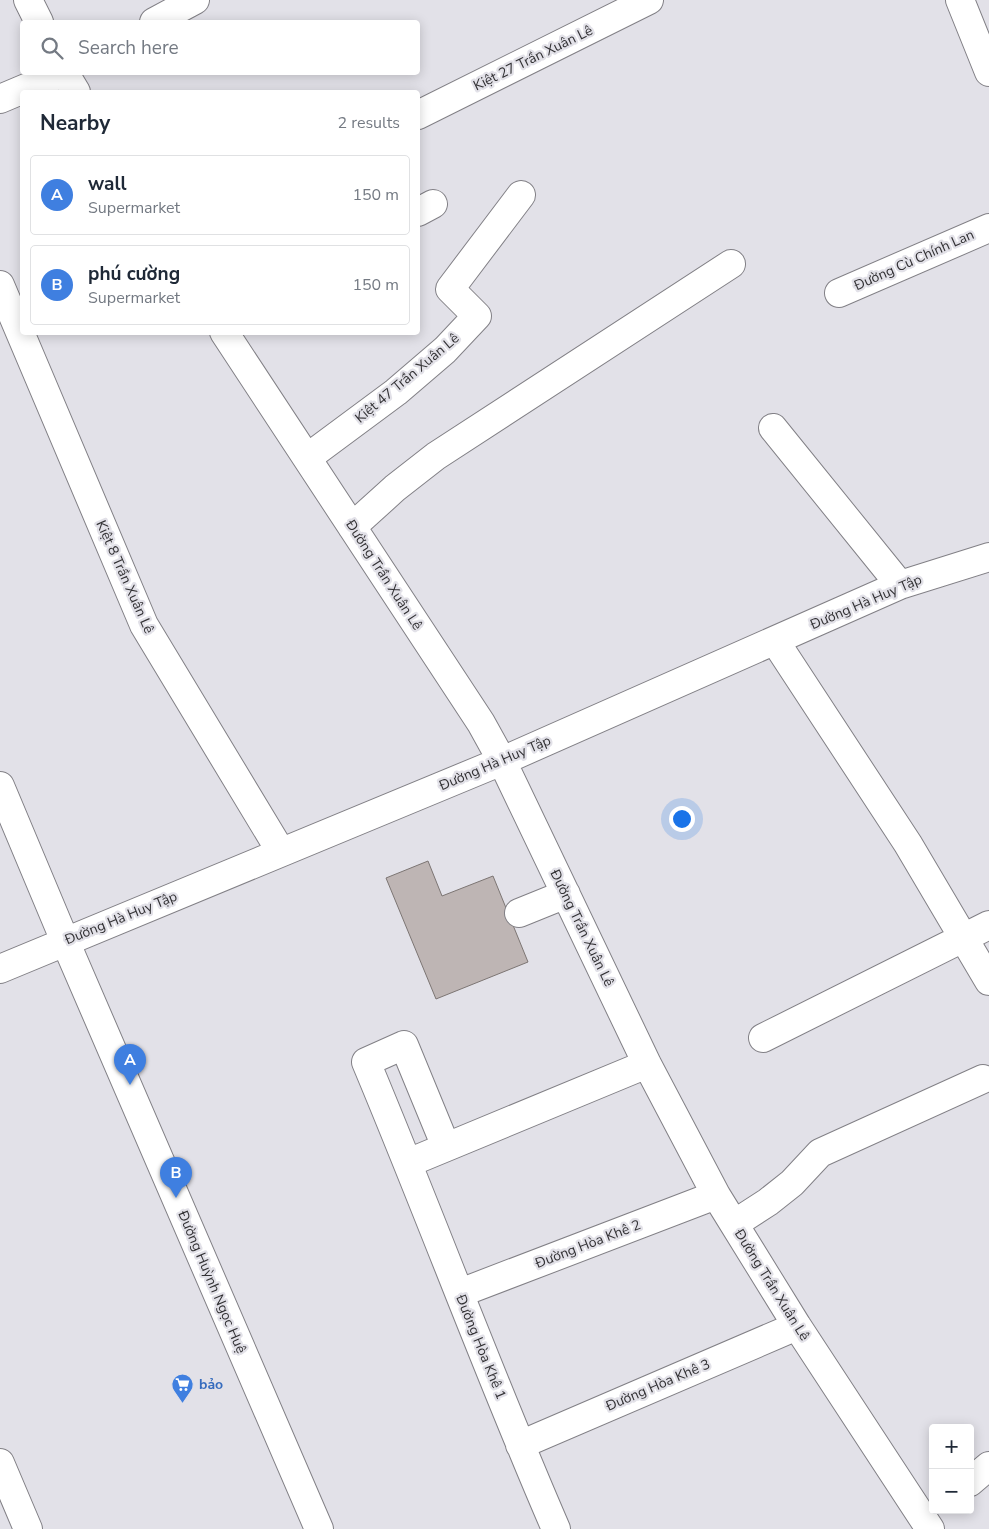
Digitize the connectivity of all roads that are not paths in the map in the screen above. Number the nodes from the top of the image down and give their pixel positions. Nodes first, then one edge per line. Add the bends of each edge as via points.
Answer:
1 (28, 0) edge
2 (195, 0) edge
3 (649, 0) edge
4 (960, 0) edge
5 (38, 20) edge
6 (158, 20) edge
7 (989, 72) edge
8 (57, 75) edge
9 (66, 75) edge
10 (21, 90) edge
11 (75, 90) edge
12 (20, 91) edge
13 (0, 99) edge
14 (420, 114) edge
15 (521, 195) dead end
16 (989, 228) edge
17 (731, 264) dead end
18 (0, 285) edge
19 (839, 293) dead end
20 (20, 332) edge
21 (21, 335) edge
22 (226, 335) edge
23 (773, 428) dead end
24 (307, 458) junction
25 (352, 527) junction
26 (989, 557) edge
27 (900, 585) junction
28 (775, 641) junction
29 (502, 761) junction
30 (0, 786) edge
31 (281, 852) junction
32 (566, 894) junction
33 (519, 913) dead end
34 (989, 925) edge
35 (964, 938) junction
36 (65, 941) junction
37 (0, 968) edge
38 (989, 981) edge
39 (763, 1038) dead end
40 (647, 1064) junction
41 (983, 1079) dead end
42 (446, 1148) junction
43 (408, 1163) junction
44 (716, 1195) junction
45 (734, 1224) junction
46 (460, 1293) junction
47 (797, 1326) junction
48 (520, 1445) junction
49 (0, 1464) edge
50 (989, 1466) edge
51 (974, 1479) edge
52 (923, 1522) edge
53 (28, 1529) edge
54 (319, 1529) edge
55 (556, 1529) edge

1 - 5 street
2 - 6 street
3 - 14 street, Kiệt 27 Trần Xuân Lê
4 - 7 street
8 - 10 street
9 - 11 street
12 - 13 street
15 - 24 street, Kiệt 47 Trần Xuân Lê via 450,289 477,316 396,392
16 - 19 street, Đường Cù Chính Lan
17 - 25 street via 436,456
18 - 20 street, Kiệt 8 Trần Xuân Lê
21 - 31 street, Kiệt 8 Trần Xuân Lê via 144,625
22 - 24 street, Đường Trần Xuân Lê
23 - 27 street
24 - 25 street, Đường Trần Xuân Lê
25 - 29 street, Đường Trần Xuân Lê via 481,723
26 - 27 street, Đường Hà Huy Tập
27 - 28 street, Đường Hà Huy Tập
28 - 29 street, Đường Hà Huy Tập
28 - 35 street via 908,844
29 - 31 street, Đường Hà Huy Tập
29 - 32 street, Đường Trần Xuân Lê
30 - 36 street, Đường Huỳnh Ngọc Huệ
31 - 36 street, Đường Hà Huy Tập
32 - 33 street
32 - 40 street, Đường Trần Xuân Lê
34 - 35 street
35 - 38 street
35 - 39 street
36 - 37 street, Đường Hà Huy Tập
36 - 54 street, Đường Huỳnh Ngọc Huệ
40 - 42 street
40 - 44 street, Đường Trần Xuân Lê
41 - 45 street via 820,1153 792,1183
42 - 43 street
42 - 43 street, Đường Hòa Khê 1 via 404,1044 366,1062
43 - 46 street, Đường Hòa Khê 1
44 - 45 street, Đường Trần Xuân Lê
44 - 46 street, Đường Hòa Khê 2
45 - 47 street, Đường Trần Xuân Lê
46 - 48 street, Đường Hòa Khê 1
47 - 48 street, Đường Hòa Khê 3
47 - 52 street, Đường Trần Xuân Lê
48 - 55 street, Đường Hòa Khê 1
49 - 53 street
50 - 51 street

